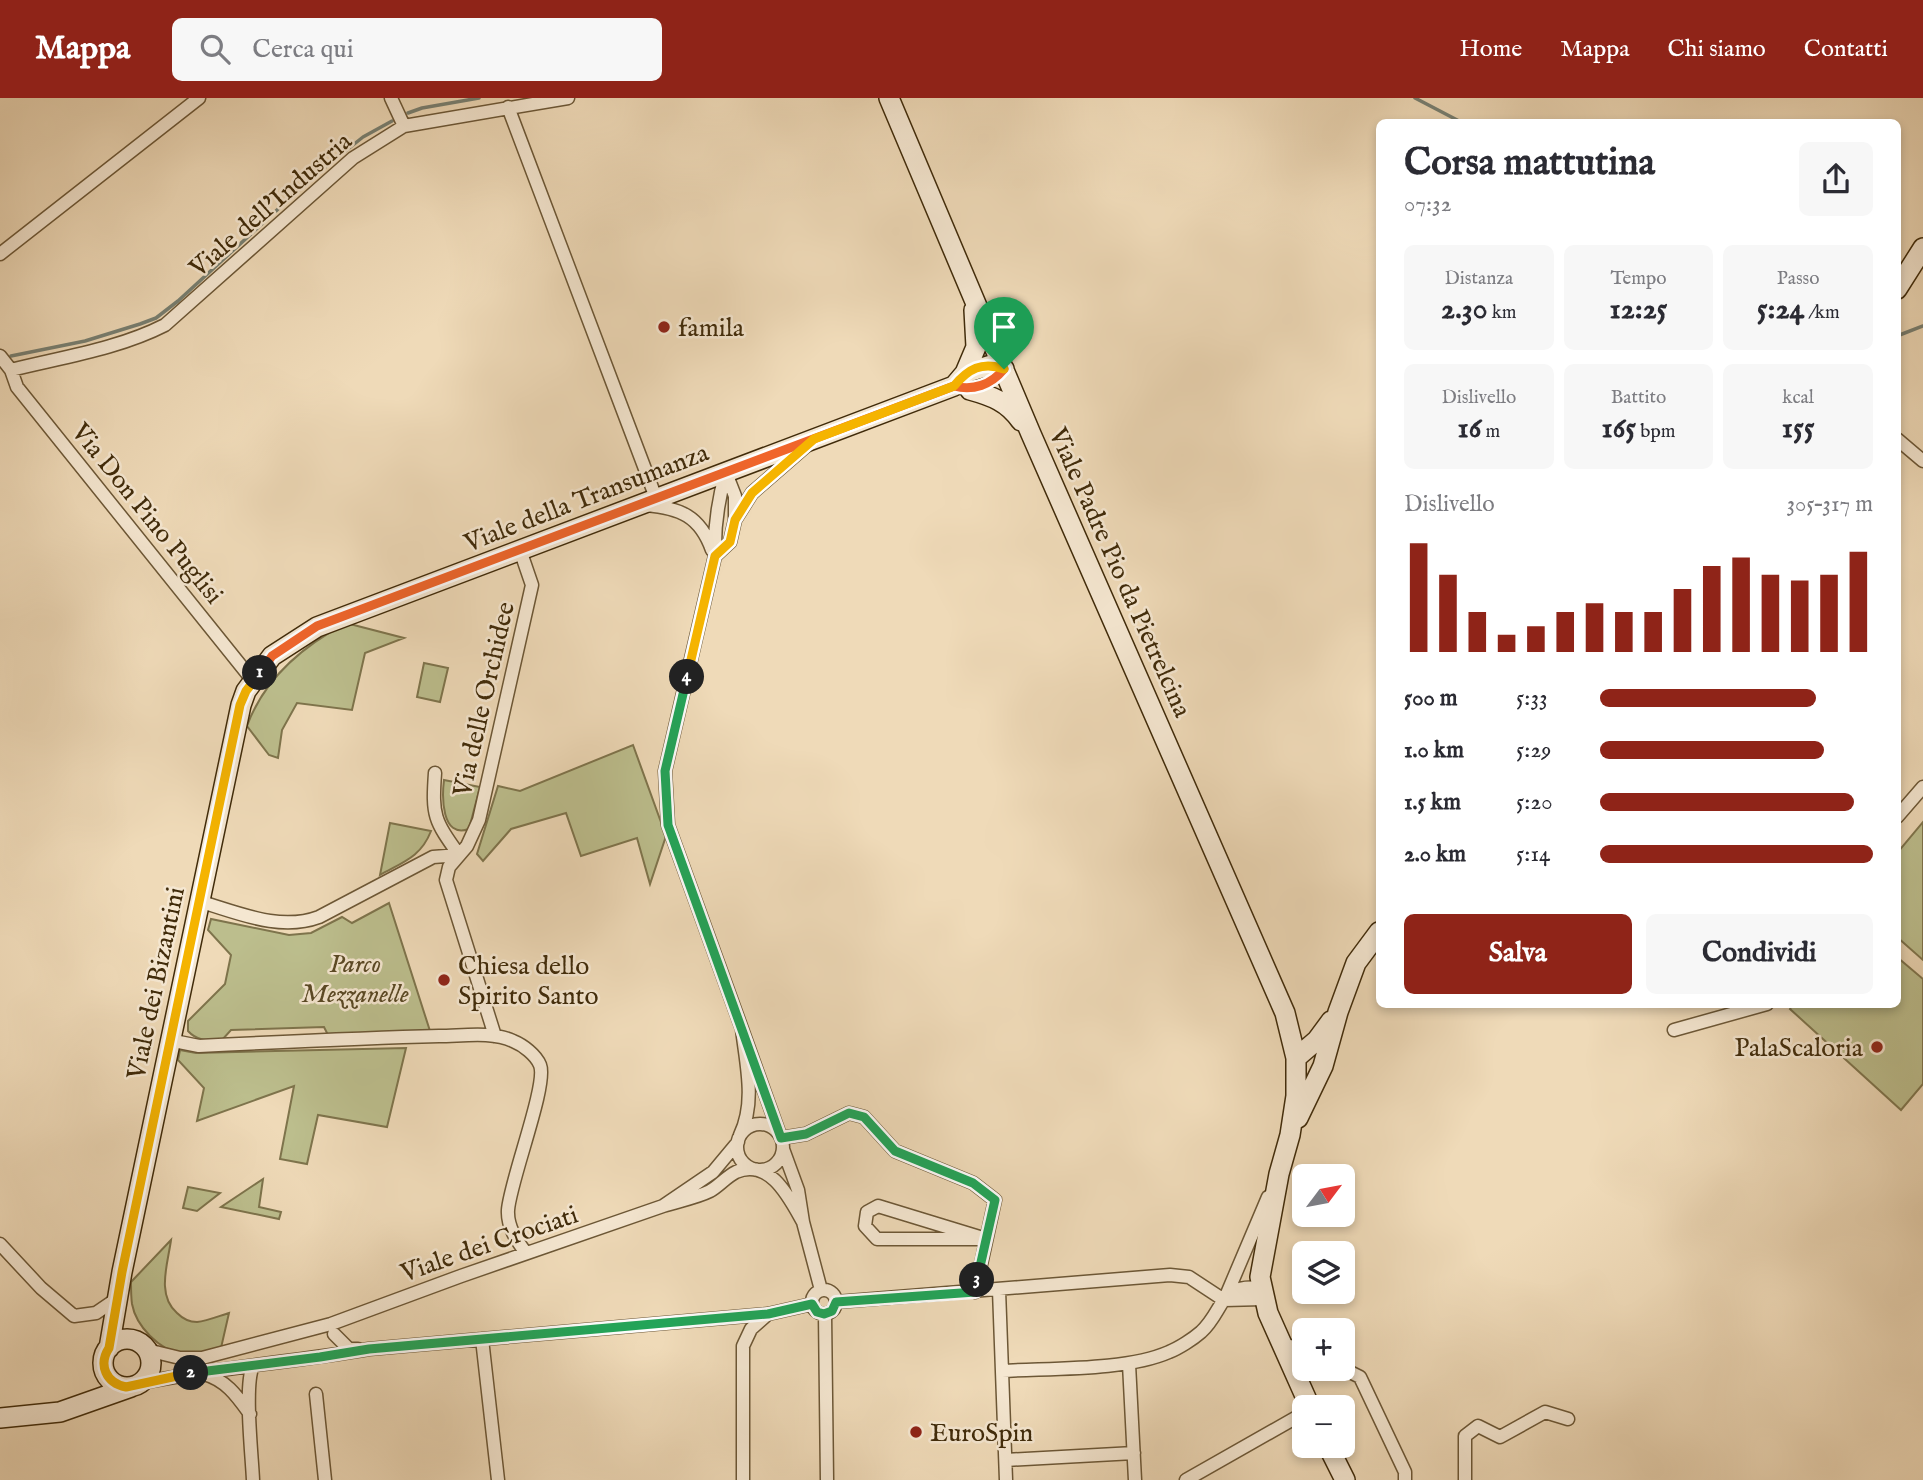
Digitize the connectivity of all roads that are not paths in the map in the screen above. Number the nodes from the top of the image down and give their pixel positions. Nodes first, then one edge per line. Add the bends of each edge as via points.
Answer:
1 (199, 98) edge
2 (391, 98) edge
3 (568, 98) edge
4 (889, 98) edge
5 (508, 107) junction
6 (404, 126) junction
7 (1923, 248) edge
8 (0, 254) edge
9 (1901, 283) edge
10 (973, 295) junction
11 (0, 356) edge
12 (1004, 369) junction
13 (11, 370) junction
14 (963, 383) junction
15 (1031, 434) junction
16 (814, 439) junction
17 (1901, 442) edge
18 (1923, 461) edge
19 (726, 472) junction
20 (648, 501) junction
21 (735, 520) junction
22 (520, 550) junction
23 (715, 556) junction
24 (254, 682) junction
25 (435, 773) dead end
26 (1923, 787) edge
27 (1901, 812) edge
28 (459, 855) junction
29 (198, 901) junction
30 (1376, 936) edge
31 (1753, 1008) edge
32 (1338, 1012) junction
33 (1289, 1028) junction
34 (742, 1029) junction
35 (1674, 1030) dead end
36 (495, 1036) junction
37 (169, 1040) junction
38 (1296, 1058) junction
39 (1323, 1066) junction
40 (1290, 1135) junction
41 (739, 1139) junction
42 (782, 1144) junction
43 (755, 1169) junction
44 (1279, 1174) junction
45 (663, 1206) junction
46 (803, 1222) junction
47 (986, 1240) junction
48 (0, 1244) edge
49 (526, 1253) junction
50 (821, 1290) junction
51 (999, 1290) junction
52 (975, 1292) junction
53 (1262, 1293) junction
54 (118, 1298) junction
55 (1224, 1300) junction
56 (836, 1302) junction
57 (812, 1304) junction
58 (768, 1314) junction
59 (825, 1314) junction
60 (333, 1329) junction
61 (482, 1339) junction
62 (139, 1345) junction
63 (1281, 1345) junction
64 (1292, 1346) edge
65 (369, 1349) junction
66 (106, 1356) junction
67 (320, 1357) junction
68 (1129, 1364) junction
69 (253, 1366) junction
70 (1002, 1371) junction
71 (200, 1373) junction
72 (1355, 1374) edge
73 (137, 1385) junction
74 (316, 1394) dead end
75 (1304, 1395) edge
76 (75, 1407) junction
77 (250, 1414) junction
78 (0, 1418) edge
79 (1568, 1419) dead end
80 (1292, 1420) edge
81 (1134, 1453) junction
82 (1334, 1458) edge
83 (1006, 1460) junction
84 (253, 1480) edge
85 (325, 1480) edge
86 (498, 1480) edge
87 (744, 1480) edge
88 (827, 1480) edge
89 (1006, 1480) edge
90 (1135, 1480) edge
91 (1186, 1480) edge
92 (1345, 1480) edge
93 (1405, 1480) edge
94 (1465, 1480) edge

1 - 8 street
2 - 6 street
3 - 5 street, Viale dell'Industria
4 - 10 street, Viale Padre Pio da Pietrelcina
5 - 6 street, Viale dell'Industria
5 - 20 street
6 - 13 street, Viale dell'Industria via 353,159 165,325 142,337
7 - 9 street
10 - 12 street, Viale Padre Pio da Pietrelcina
10 - 14 street via 976,347
11 - 13 street, Via Don Pino Puglisi
12 - 14 street, Viale della Transumanza via 996,378
12 - 15 street, Viale Padre Pio da Pietrelcina
13 - 24 street, Via Don Pino Puglisi via 17,387
14 - 15 street via 1012,408
14 - 16 street, Viale della Transumanza
15 - 33 street, Viale Padre Pio da Pietrelcina
16 - 19 street, Viale della Transumanza
16 - 21 street via 752,493
17 - 18 street
19 - 20 street, Viale della Transumanza
19 - 21 street via 735,496
19 - 23 street via 718,499
20 - 22 street, Viale della Transumanza
20 - 23 street via 692,517
21 - 23 street via 730,542
22 - 24 street, Viale della Transumanza via 317,626 272,656
22 - 28 street, Via delle Orchidee via 532,585 479,820
23 - 34 street via 665,771 668,825
24 - 29 street, Viale dei Bizantini via 240,705
25 - 28 street via 433,803 439,826
26 - 27 street
28 - 29 street via 433,857 304,923 280,923
28 - 36 street, Via delle Orchidee via 449,866 446,880
29 - 37 street, Viale dei Bizantini
30 - 32 street via 1356,963
31 - 35 street
32 - 33 street via 1312,1028
32 - 38 street
32 - 39 street
33 - 38 street, Viale Padre Pio da Pietrelcina
34 - 41 street via 749,1094
34 - 42 street
36 - 37 street via 199,1046
36 - 49 street via 523,1047 541,1066 542,1082 508,1212 513,1236
37 - 54 street, Viale dei Bizantini
38 - 39 street
38 - 40 street, Viale Padre Pio da Pietrelcina
39 - 40 street
40 - 44 street
41 - 42 street via 758,1124 772,1128
41 - 43 street via 739,1156
41 - 45 street, Viale dei Crociati via 713,1172
42 - 43 street, Viale dei Crociati via 774,1166
42 - 46 street
42 - 47 street via 849,1113 864,1117 895,1151 973,1183 995,1200
43 - 45 street, Viale dei Crociati via 738,1171 712,1190
43 - 46 street via 776,1181
44 - 53 street via 1260,1268
44 - 55 street
45 - 49 street, Viale dei Crociati
46 - 50 street
47 - 47 street via 878,1206 867,1212 865,1226 877,1238
47 - 52 street
48 - 54 street via 74,1316 96,1312
49 - 60 street, Viale dei Crociati
50 - 56 street via 831,1293
50 - 57 street
51 - 52 street
51 - 55 street via 1170,1275 1189,1277
51 - 70 street
52 - 56 street
53 - 55 street via 1245,1286 1235,1288
53 - 63 street
54 - 62 street, Viale dei Bizantini
54 - 66 street, Viale dei Bizantini
55 - 68 street via 1201,1332 1169,1352
56 - 59 street
57 - 58 street
57 - 59 street
58 - 61 street
58 - 87 street via 751,1329 743,1346
59 - 88 street
60 - 62 street, Viale dei Crociati via 202,1358 180,1359
60 - 65 street via 349,1349
60 - 67 street via 330,1346
61 - 65 street
61 - 86 street
62 - 66 street via 122,1340
62 - 73 street via 151,1364 146,1378
63 - 64 street
63 - 75 street
65 - 67 street
66 - 73 street via 105,1371 113,1382
66 - 76 street, Viale dei Bizantini via 88,1393
67 - 69 street
68 - 70 street
68 - 81 street
69 - 71 street
69 - 77 street
70 - 83 street
71 - 73 street
71 - 77 street via 221,1380
72 - 93 street
73 - 76 street
74 - 85 street
76 - 78 street
77 - 84 street
79 - 94 street via 1545,1412 1500,1437 1478,1426 1465,1436
80 - 91 street
81 - 83 street
81 - 90 street
82 - 92 street
83 - 89 street

